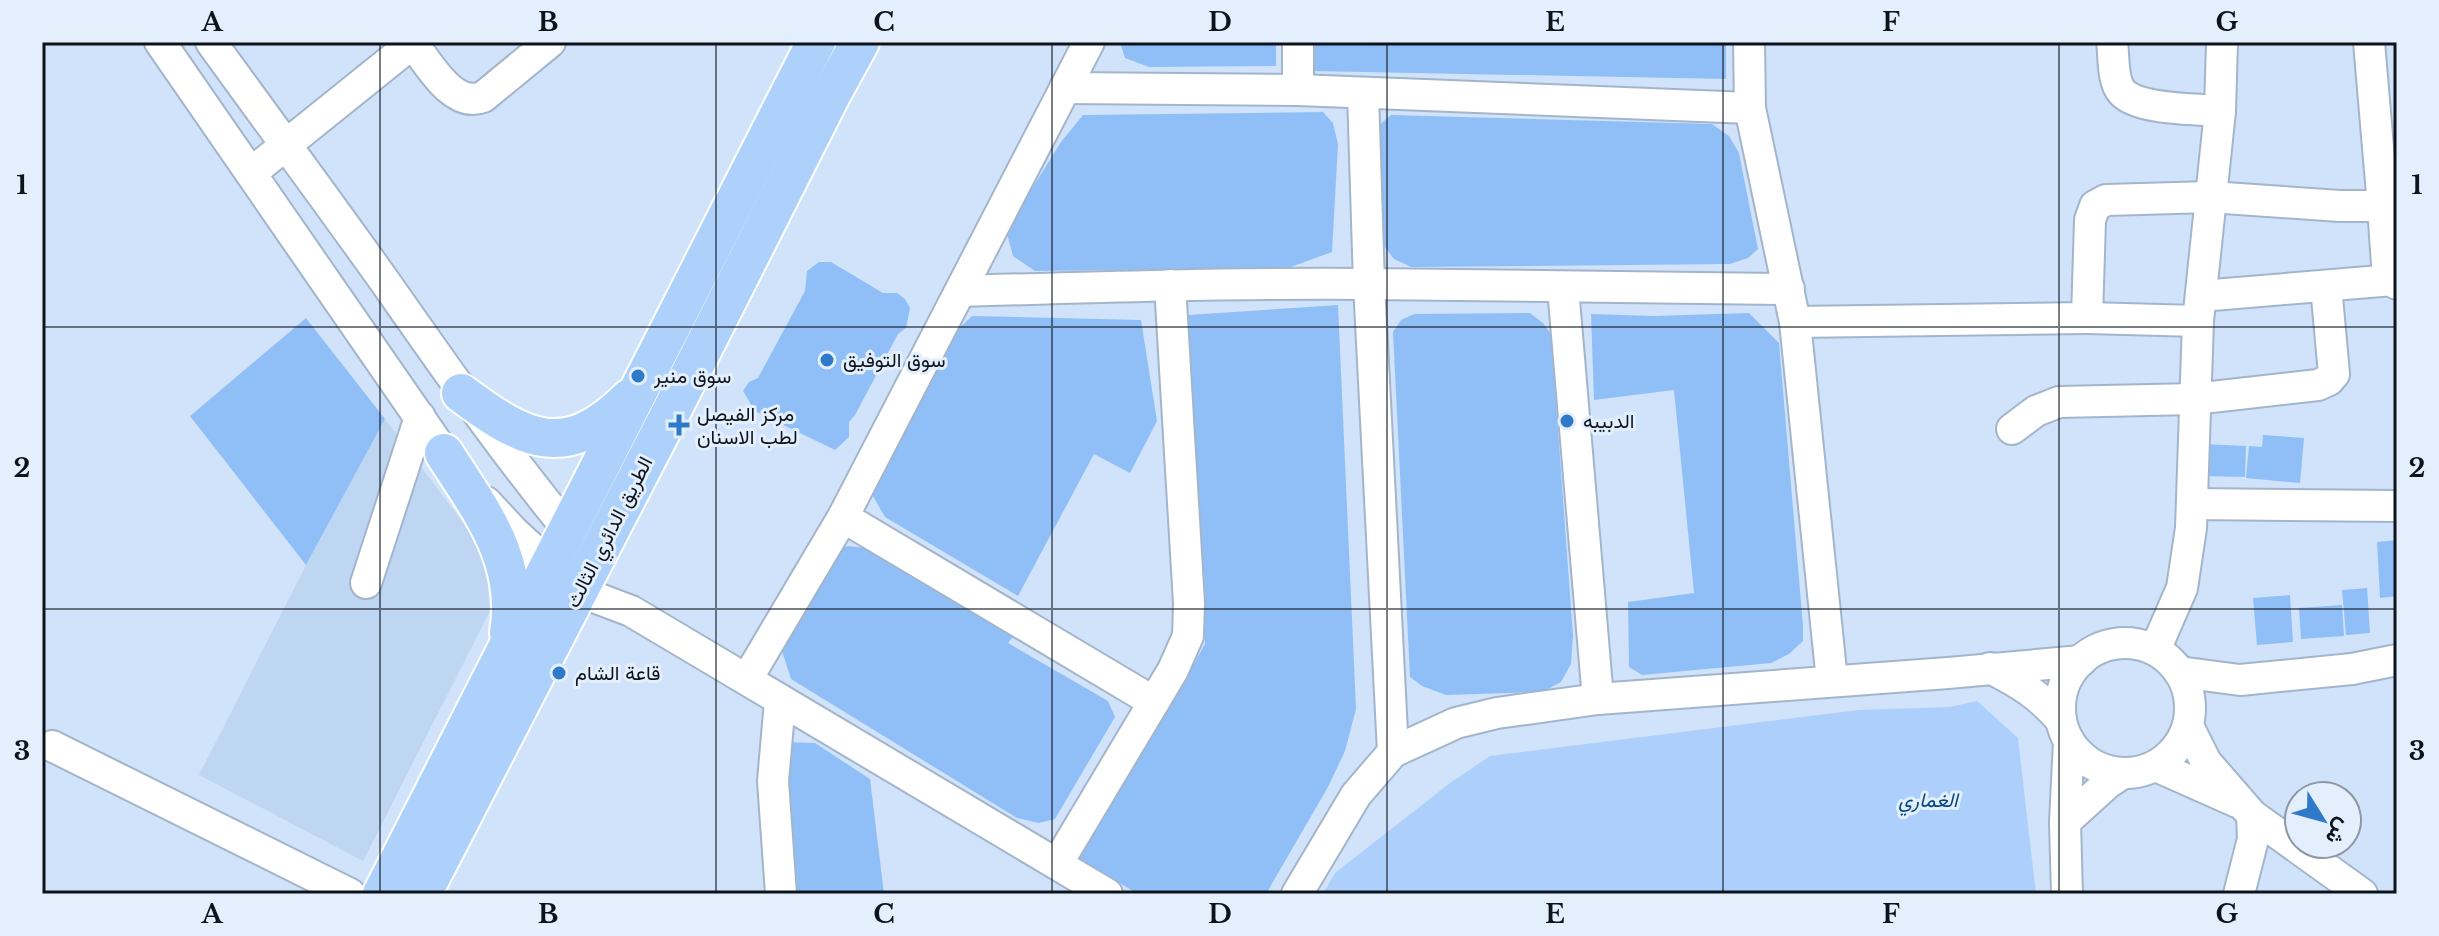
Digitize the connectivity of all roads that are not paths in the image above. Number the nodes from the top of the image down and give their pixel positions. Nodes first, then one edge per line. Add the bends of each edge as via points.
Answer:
1 (160, 42) edge
2 (211, 42) edge
3 (413, 42) edge
4 (550, 42) edge
5 (816, 42) edge
6 (860, 42) edge
7 (1089, 42) edge
8 (1298, 42) edge
9 (1749, 42) edge
10 (2112, 42) edge
11 (2222, 42) edge
12 (2369, 42) edge
13 (1065, 88) junction
14 (1298, 90) junction
15 (1363, 93) junction
16 (1750, 108) junction
17 (2220, 111) junction
18 (285, 145) junction
19 (251, 173) junction
20 (2210, 197) junction
21 (2387, 199) edge
22 (2395, 282) edge
23 (1369, 284) junction
24 (1170, 285) junction
25 (2326, 286) junction
26 (1563, 288) junction
27 (1789, 289) junction
28 (961, 291) junction
29 (2200, 308) junction
30 (2087, 318) junction
31 (1795, 322) junction
32 (643, 385) junction
33 (461, 393) junction
34 (2194, 399) junction
35 (420, 417) junction
36 (2012, 429) dead end
37 (444, 453) junction
38 (2192, 504) junction
39 (2397, 506) edge
40 (843, 517) junction
41 (568, 530) junction
42 (549, 564) junction
43 (586, 576) junction
44 (366, 583) dead end
45 (507, 649) junction
46 (2155, 650) junction
47 (2397, 660) edge
48 (2081, 661) junction
49 (1990, 668) junction
50 (2179, 672) junction
51 (747, 679) junction
52 (2240, 680) junction
53 (1832, 681) junction
54 (1598, 699) junction
55 (780, 701) junction
56 (1154, 702) junction
57 (2189, 716) junction
58 (2065, 730) junction
59 (52, 746) dead end
60 (1393, 752) junction
61 (2156, 766) junction
62 (2123, 773) junction
63 (2247, 810) junction
64 (2065, 822) junction
65 (1057, 864) junction
66 (350, 894) edge
67 (382, 894) edge
68 (422, 894) edge
69 (781, 894) edge
70 (1107, 894) edge
71 (1297, 894) edge
72 (2067, 894) edge
73 (2239, 894) edge
74 (2362, 894) edge

1 - 19 street
2 - 18 street
3 - 4 street via 452,93 474,100
3 - 18 street
5 - 32 main road, الطريق الدائري الثالث
6 - 43 main road, الطريق الدائري الثالث
7 - 13 street
8 - 14 street
9 - 16 street
10 - 17 street via 2117,82 2133,99
11 - 17 street
12 - 21 street
13 - 14 street
13 - 28 street
14 - 15 street
15 - 16 street
15 - 23 street
16 - 27 street
17 - 20 street
18 - 19 street
18 - 33 street
19 - 35 street
20 - 21 street via 2340,206
20 - 29 street
20 - 30 street via 2106,200 2095,206
21 - 22 street via 2387,265
22 - 25 street
23 - 24 street
23 - 26 street
23 - 60 street
24 - 28 street
24 - 56 street via 1188,636
25 - 29 street
25 - 34 street via 2334,362 2329,380
26 - 27 street
26 - 54 street
27 - 31 street
28 - 40 street
29 - 30 street
29 - 34 street
30 - 31 street
31 - 53 street
32 - 33 main road via 601,423 557,439 517,430
32 - 41 main road, الطريق الدائري الثالث
33 - 41 street
34 - 36 street via 2059,402
34 - 38 street
35 - 37 street
35 - 44 street
37 - 42 street
37 - 45 main road via 505,558 512,614
38 - 39 street
38 - 46 street via 2182,588
40 - 51 street
40 - 56 street
41 - 42 main road, الطريق الدائري الثالث
41 - 43 street
42 - 43 street
42 - 45 main road, الطريق الدائري الثالث
43 - 51 street via 631,611
43 - 68 main road, الطريق الدائري الثالث
45 - 67 main road, الطريق الدائري الثالث
46 - 48 street via 2116,644
46 - 50 street
47 - 52 street
48 - 49 street
48 - 58 street via 2061,698
49 - 53 street
49 - 58 street via 2036,695
50 - 52 street
50 - 57 street via 2187,687
51 - 55 street
52 - 57 street
53 - 54 street
54 - 60 street via 1456,723
55 - 65 street
55 - 69 street via 773,781
56 - 65 street
57 - 61 street via 2179,744
57 - 63 street via 2206,762
58 - 62 street via 2083,758
58 - 64 street
59 - 66 street
60 - 71 street via 1356,795
61 - 62 street
61 - 63 street
62 - 64 street
63 - 73 street via 2253,839
63 - 74 street
64 - 72 street
65 - 70 street

